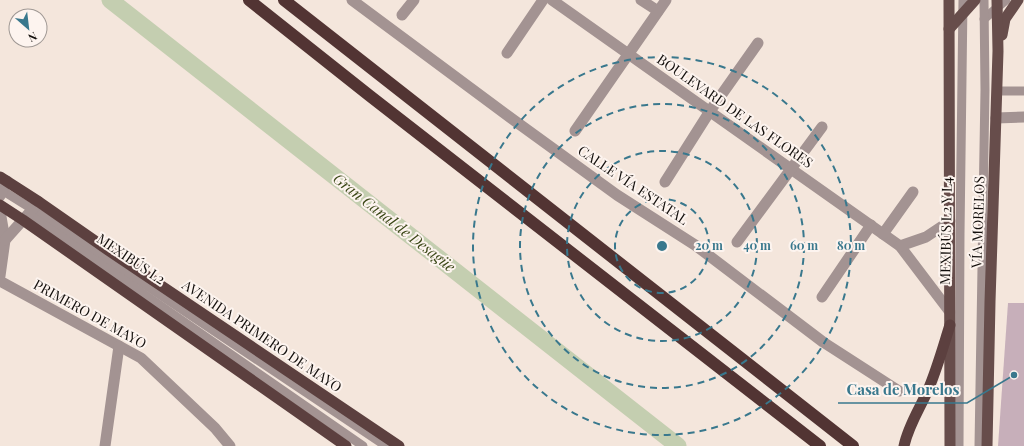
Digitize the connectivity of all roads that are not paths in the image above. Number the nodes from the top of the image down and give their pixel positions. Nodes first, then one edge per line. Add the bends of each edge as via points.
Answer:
1 (249, 0) edge
2 (284, 0) edge
3 (352, 0) edge
4 (414, 0) edge
5 (543, 0) edge
6 (552, 0) edge
7 (641, 0) edge
8 (666, 0) edge
9 (949, 0) edge
10 (984, 0) edge
11 (1018, 0) edge
12 (1000, 2) edge
13 (967, 6) edge
14 (658, 11) junction
15 (402, 15) dead end
16 (984, 18) junction
17 (949, 29) junction
18 (758, 43) dead end
19 (998, 51) junction
20 (506, 53) dead end
21 (628, 54) junction
22 (997, 91) junction
23 (1024, 91) edge
24 (710, 111) junction
25 (1024, 117) edge
26 (996, 118) junction
27 (822, 127) dead end
28 (575, 131) dead end
29 (791, 169) junction
30 (665, 182) dead end
31 (2, 189) edge
32 (913, 192) dead end
33 (0, 205) edge
34 (0, 211) edge
35 (31, 211) junction
36 (950, 222) junction
37 (871, 225) junction
38 (883, 234) junction
39 (4, 240) junction
40 (737, 242) dead end
41 (900, 246) junction
42 (0, 276) edge
43 (0, 281) edge
44 (822, 297) dead end
45 (950, 312) junction
46 (950, 326) junction
47 (119, 346) junction
48 (899, 391) dead end
49 (227, 444) edge
50 (852, 445) edge
51 (105, 446) edge
52 (346, 446) edge
53 (363, 446) edge
54 (386, 446) edge
55 (399, 446) edge
56 (820, 446) edge
57 (904, 446) edge
58 (950, 446) edge
59 (959, 446) edge
60 (979, 446) edge
61 (987, 446) edge

1 - 56 highway
2 - 50 highway
3 - 48 street, CALLE VÍA ESTATAL via 610,190 695,245 823,342
4 - 15 street
5 - 20 street
6 - 21 street, BOULEVARD DE LAS FLORES
7 - 14 street
8 - 14 street
9 - 17 main road, VÍA MORELOS
10 - 16 lane
11 - 19 main road via 1006,19
12 - 16 lane
12 - 19 main road, VÍA MORELOS
13 - 17 main road
13 - 59 lane, MEXIBÚS L2 Y L4 via 960,234
14 - 21 street
16 - 60 lane
17 - 36 main road, VÍA MORELOS
18 - 24 street
19 - 22 main road, VÍA MORELOS
21 - 24 street, BOULEVARD DE LAS FLORES
21 - 28 street
22 - 23 lane
22 - 26 main road, VÍA MORELOS
24 - 29 street, BOULEVARD DE LAS FLORES
24 - 30 street
25 - 26 street
26 - 61 main road, VÍA MORELOS
27 - 29 street
29 - 37 street, BOULEVARD DE LAS FLORES
29 - 40 street
31 - 35 highway
31 - 35 lane, MEXIBÚS L2
32 - 38 street
33 - 35 highway
34 - 39 street
35 - 39 street
35 - 52 highway via 97,272
35 - 53 lane, MEXIBÚS L2
35 - 54 lane, MEXIBÚS L2
35 - 55 highway, AVENIDA PRIMERO DE MAYO via 108,250
36 - 41 street via 926,237
36 - 45 main road, VÍA MORELOS
37 - 38 street, BOULEVARD DE LAS FLORES
37 - 44 street
38 - 41 street, BOULEVARD DE LAS FLORES
39 - 42 street
41 - 45 street, BOULEVARD DE LAS FLORES
43 - 47 street, PRIMERO DE MAYO
45 - 46 main road, VÍA MORELOS
46 - 57 highway via 934,375
46 - 58 main road, VÍA MORELOS
47 - 49 street, PRIMERO DE MAYO via 141,358 215,428
47 - 51 street

